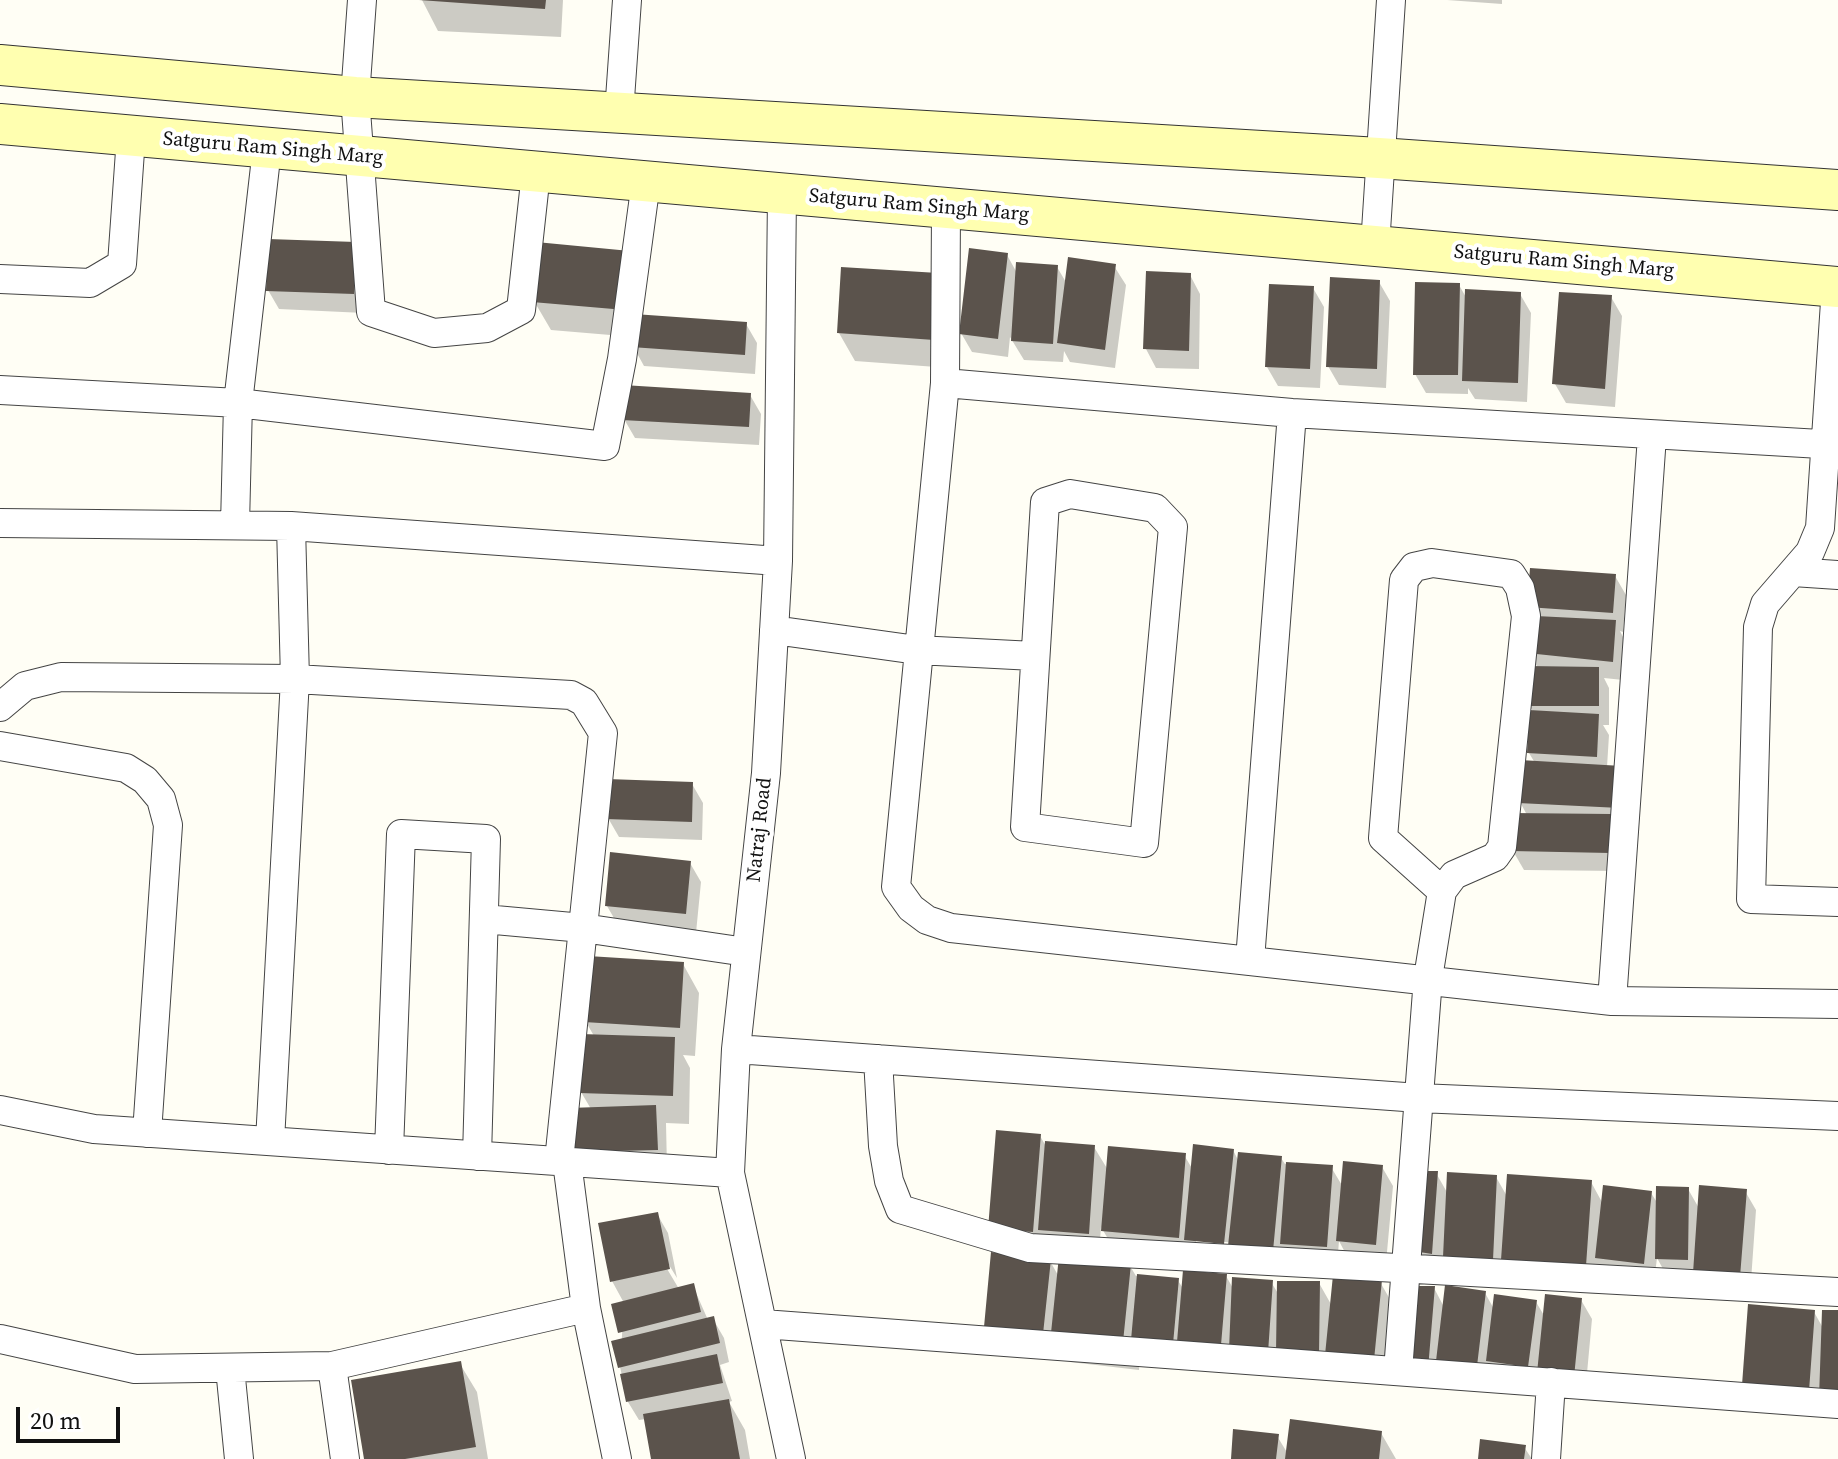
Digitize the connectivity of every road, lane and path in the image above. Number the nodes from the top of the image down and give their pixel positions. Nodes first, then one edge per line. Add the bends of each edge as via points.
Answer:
1 (362, 0) edge
2 (627, 0) edge
3 (1391, 0) edge
4 (0, 65) edge
5 (355, 97) junction
6 (619, 113) junction
7 (0, 124) edge
8 (131, 137) junction
9 (267, 149) junction
10 (357, 157) junction
11 (1379, 158) junction
12 (536, 173) junction
13 (646, 182) junction
14 (1838, 190) edge
15 (782, 194) junction
16 (946, 209) junction
17 (1375, 246) junction
18 (0, 279) edge
19 (1837, 287) edge
20 (945, 383) junction
21 (0, 390) edge
22 (238, 403) junction
23 (1292, 413) junction
24 (1652, 436) junction
25 (1833, 445) edge
26 (0, 523) edge
27 (235, 525) junction
28 (291, 526) junction
29 (778, 561) junction
30 (1793, 572) junction
31 (1838, 575) edge
32 (774, 630) junction
33 (917, 650) junction
34 (1034, 656) junction
35 (295, 679) junction
36 (0, 707) edge
37 (0, 746) edge
38 (1442, 891) junction
39 (1838, 902) edge
40 (484, 919) junction
41 (583, 928) junction
42 (746, 952) junction
43 (1250, 960) junction
44 (1428, 978) junction
45 (1612, 1001) junction
46 (1838, 1004) edge
47 (736, 1049) junction
48 (878, 1059) junction
49 (1419, 1098) junction
50 (0, 1110) edge
51 (1838, 1116) edge
52 (147, 1133) junction
53 (270, 1141) junction
54 (389, 1150) junction
55 (477, 1156) junction
56 (563, 1162) junction
57 (730, 1173) junction
58 (1406, 1268) junction
59 (1838, 1292) edge
60 (586, 1308) junction
61 (763, 1324) junction
62 (0, 1339) edge
63 (332, 1366) junction
64 (230, 1368) junction
65 (1398, 1371) junction
66 (1551, 1382) junction
67 (1838, 1404) edge
68 (239, 1459) edge
69 (345, 1459) edge
70 (617, 1459) edge
71 (791, 1459) edge
72 (1546, 1459) edge

1 - 5 street
2 - 6 street
3 - 11 street
4 - 5 main road
5 - 6 main road
5 - 10 street
6 - 11 main road
7 - 8 main road, Satguru Ram Singh Marg
8 - 9 main road, Satguru Ram Singh Marg
8 - 18 street via 122,264 90,283
9 - 10 main road, Satguru Ram Singh Marg
9 - 22 street
10 - 12 main road, Satguru Ram Singh Marg
10 - 12 street via 371,312 434,333 487,328 521,310
11 - 14 main road
11 - 17 street
12 - 13 main road, Satguru Ram Singh Marg
13 - 15 main road, Satguru Ram Singh Marg
13 - 22 street via 605,446
15 - 16 main road, Satguru Ram Singh Marg
15 - 29 street, Natraj Road
16 - 17 main road, Satguru Ram Singh Marg
16 - 20 street
17 - 19 main road, Satguru Ram Singh Marg
19 - 25 street
20 - 23 street
20 - 33 street
21 - 22 street
22 - 27 street
23 - 24 street
23 - 43 street
24 - 25 street
24 - 45 street
25 - 30 street via 1820,528 1810,552
26 - 27 street
27 - 28 street
28 - 29 street
28 - 35 street
29 - 32 street, Natraj Road
30 - 31 street
30 - 39 street via 1765,604 1758,627 1751,899
32 - 33 street
32 - 42 street, Natraj Road via 766,773
33 - 34 street
33 - 43 street via 896,887 911,908 951,928
34 - 34 street via 1025,827 1144,843 1173,527 1155,508 1070,494 1045,502
35 - 36 street via 61,677 25,686
35 - 41 street via 571,695 584,702 603,733
35 - 53 street
37 - 52 street via 126,768 161,799 168,825
38 - 38 street via 1383,838 1404,580 1414,567 1432,563 1511,574 1526,616 1502,847 1495,857 1454,875
38 - 44 street
40 - 41 street
40 - 54 street via 486,839 401,834
40 - 55 street
41 - 42 street
41 - 56 street
42 - 47 street, Natraj Road
43 - 44 street
44 - 45 street
44 - 49 street
45 - 46 street
47 - 48 street
47 - 57 street, Natraj Road
48 - 49 street
48 - 58 street via 883,1146 900,1209 1030,1248
49 - 51 street
49 - 58 street
50 - 52 street via 94,1129
52 - 53 street
53 - 54 street
54 - 55 street
55 - 56 street
56 - 57 street
56 - 60 street
57 - 61 street, Natraj Road
58 - 59 street
58 - 65 street
60 - 63 street
60 - 70 street
61 - 65 street
61 - 71 street, Natraj Road
62 - 64 street via 135,1369
63 - 64 street
63 - 69 street
64 - 68 street
65 - 66 street
66 - 67 street
66 - 72 street

